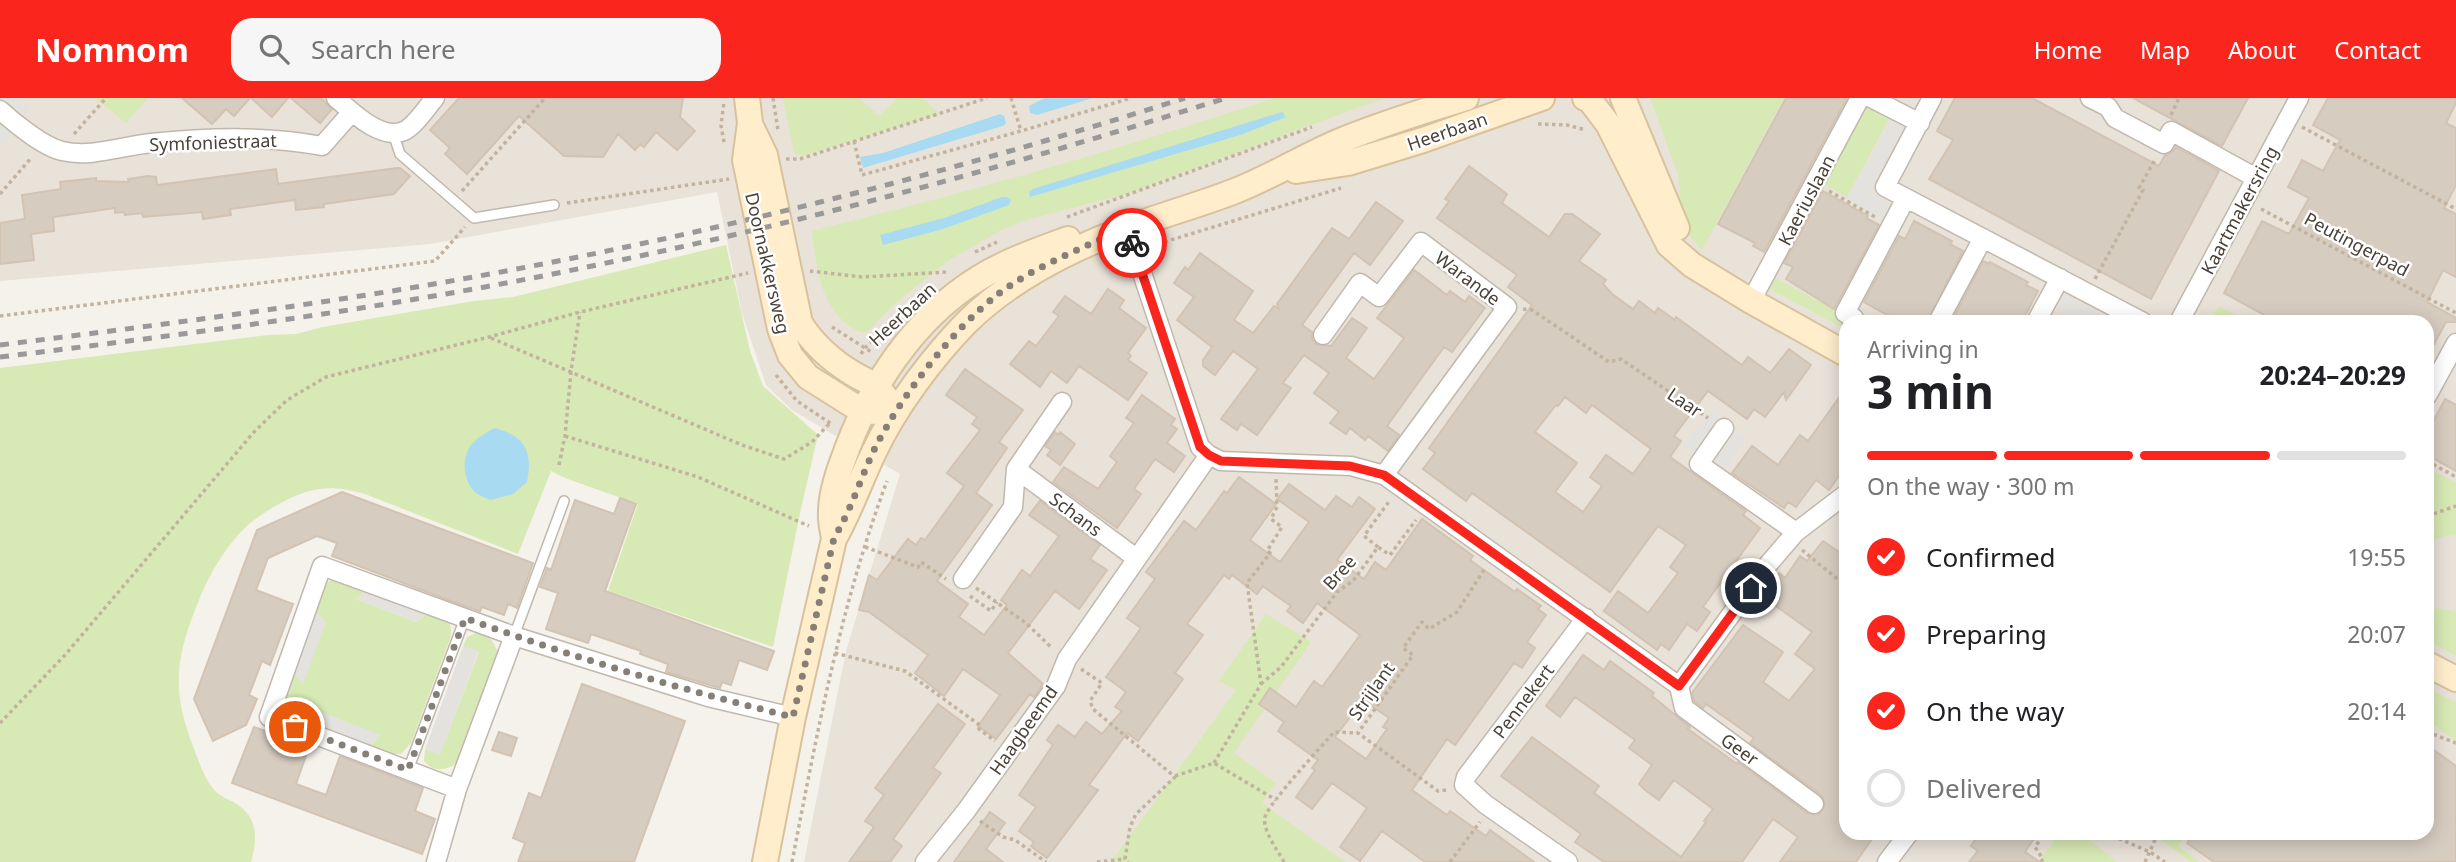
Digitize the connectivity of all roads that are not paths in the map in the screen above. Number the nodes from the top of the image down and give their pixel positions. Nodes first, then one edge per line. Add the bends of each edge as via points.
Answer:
1 (336, 98) edge
2 (435, 98) edge
3 (747, 98) edge
4 (1466, 98) edge
5 (1542, 98) edge
6 (1587, 98) edge
7 (1623, 98) edge
8 (1860, 98) edge
9 (1871, 98) edge
10 (1933, 98) edge
11 (2090, 98) edge
12 (2299, 98) edge
13 (0, 110) edge
14 (352, 112) junction
15 (750, 123) junction
16 (1920, 123) junction
17 (393, 133) junction
18 (1268, 176) junction
19 (2256, 178) junction
20 (1906, 198) junction
21 (554, 205) road end
22 (1124, 229) junction
23 (1983, 238) junction
24 (1692, 265) junction
25 (2060, 278) junction
26 (1751, 302) junction
27 (1849, 315) edge
28 (1942, 315) edge
29 (2040, 315) edge
30 (2130, 315) edge
31 (2183, 315) edge
32 (1323, 335) dead end
33 (1839, 343) edge
34 (2456, 343) edge
35 (2434, 383) edge
36 (877, 386) junction
37 (1062, 402) dead end
38 (862, 411) junction
39 (896, 413) junction
40 (1724, 428) road end
41 (1209, 455) junction
42 (1016, 469) junction
43 (1384, 475) junction
44 (1839, 499) edge
45 (564, 501) dead end
46 (1796, 532) junction
47 (823, 533) junction
48 (1136, 558) junction
49 (958, 584) road end
50 (465, 618) junction
51 (1586, 618) junction
52 (514, 636) junction
53 (2434, 668) edge
54 (2456, 679) edge
55 (1679, 686) junction
56 (793, 717) junction
57 (408, 770) junction
58 (457, 789) junction
59 (1814, 804) dead end
60 (1904, 840) edge
61 (436, 862) edge
62 (765, 862) edge
63 (925, 862) edge
64 (1568, 862) edge
65 (1887, 862) edge

1 - 14 street
2 - 17 street via 406,130
3 - 15 street, Doornakkersweg
4 - 18 street, Heerbaan via 1339,142
5 - 18 street, Heerbaan via 1348,163
6 - 24 street via 1608,124 1669,245
7 - 24 street
8 - 26 street, Kaeriuslaan
9 - 16 street
10 - 16 street
11 - 19 street via 2108,107 2115,118 2164,144 2171,131
12 - 19 street, Kaartmakersring
13 - 14 street, Symfoniestraat via 52,147 87,154 150,143 243,138 322,146
14 - 17 street via 377,129
15 - 36 street, Doornakkersweg via 765,155 800,323 811,341 851,373
15 - 38 street, Doornakkersweg via 745,160 780,329 790,355 808,377
16 - 20 street via 1885,187
17 - 21 lane via 400,154 474,218
18 - 22 street, Heerbaan
19 - 31 street, Kaartmakersring
20 - 23 street
20 - 27 street via 1845,313
22 - 36 street, Heerbaan via 1083,234 980,277 942,305 915,333
22 - 39 street, Heerbaan via 1047,265 998,295 965,324
22 - 41 street via 1200,447
23 - 25 street
23 - 28 street
24 - 26 street
25 - 29 street
25 - 30 street
26 - 33 street
32 - 43 street, Warande via 1360,283 1380,297 1421,242 1507,307
34 - 35 street
36 - 38 street, Heerbaan
36 - 39 street, Doornakkersweg
37 - 42 street
38 - 39 street, Doornakkersweg
38 - 47 street, Heerbaan
39 - 47 street, Heerbaan via 874,450 847,516
40 - 46 street via 1699,464
41 - 43 street via 1221,461 1350,466
41 - 48 street, Haagbeemd
42 - 48 street, Schans
42 - 49 street via 1013,507
43 - 51 street via 1410,503 1495,554
44 - 46 street
45 - 52 lane
46 - 55 street
47 - 56 street, Heerbaan
48 - 63 street, Haagbeemd via 1067,659 1056,686
50 - 52 street
50 - 57 lane
50 - 57 street via 322,566 269,717
51 - 55 street
51 - 64 street, Pennekert via 1464,785
52 - 56 street via 708,697
52 - 58 street
53 - 54 street
55 - 59 street, Geer via 1684,708
56 - 62 street, Heerbaan
57 - 58 street
58 - 61 street
60 - 65 street

